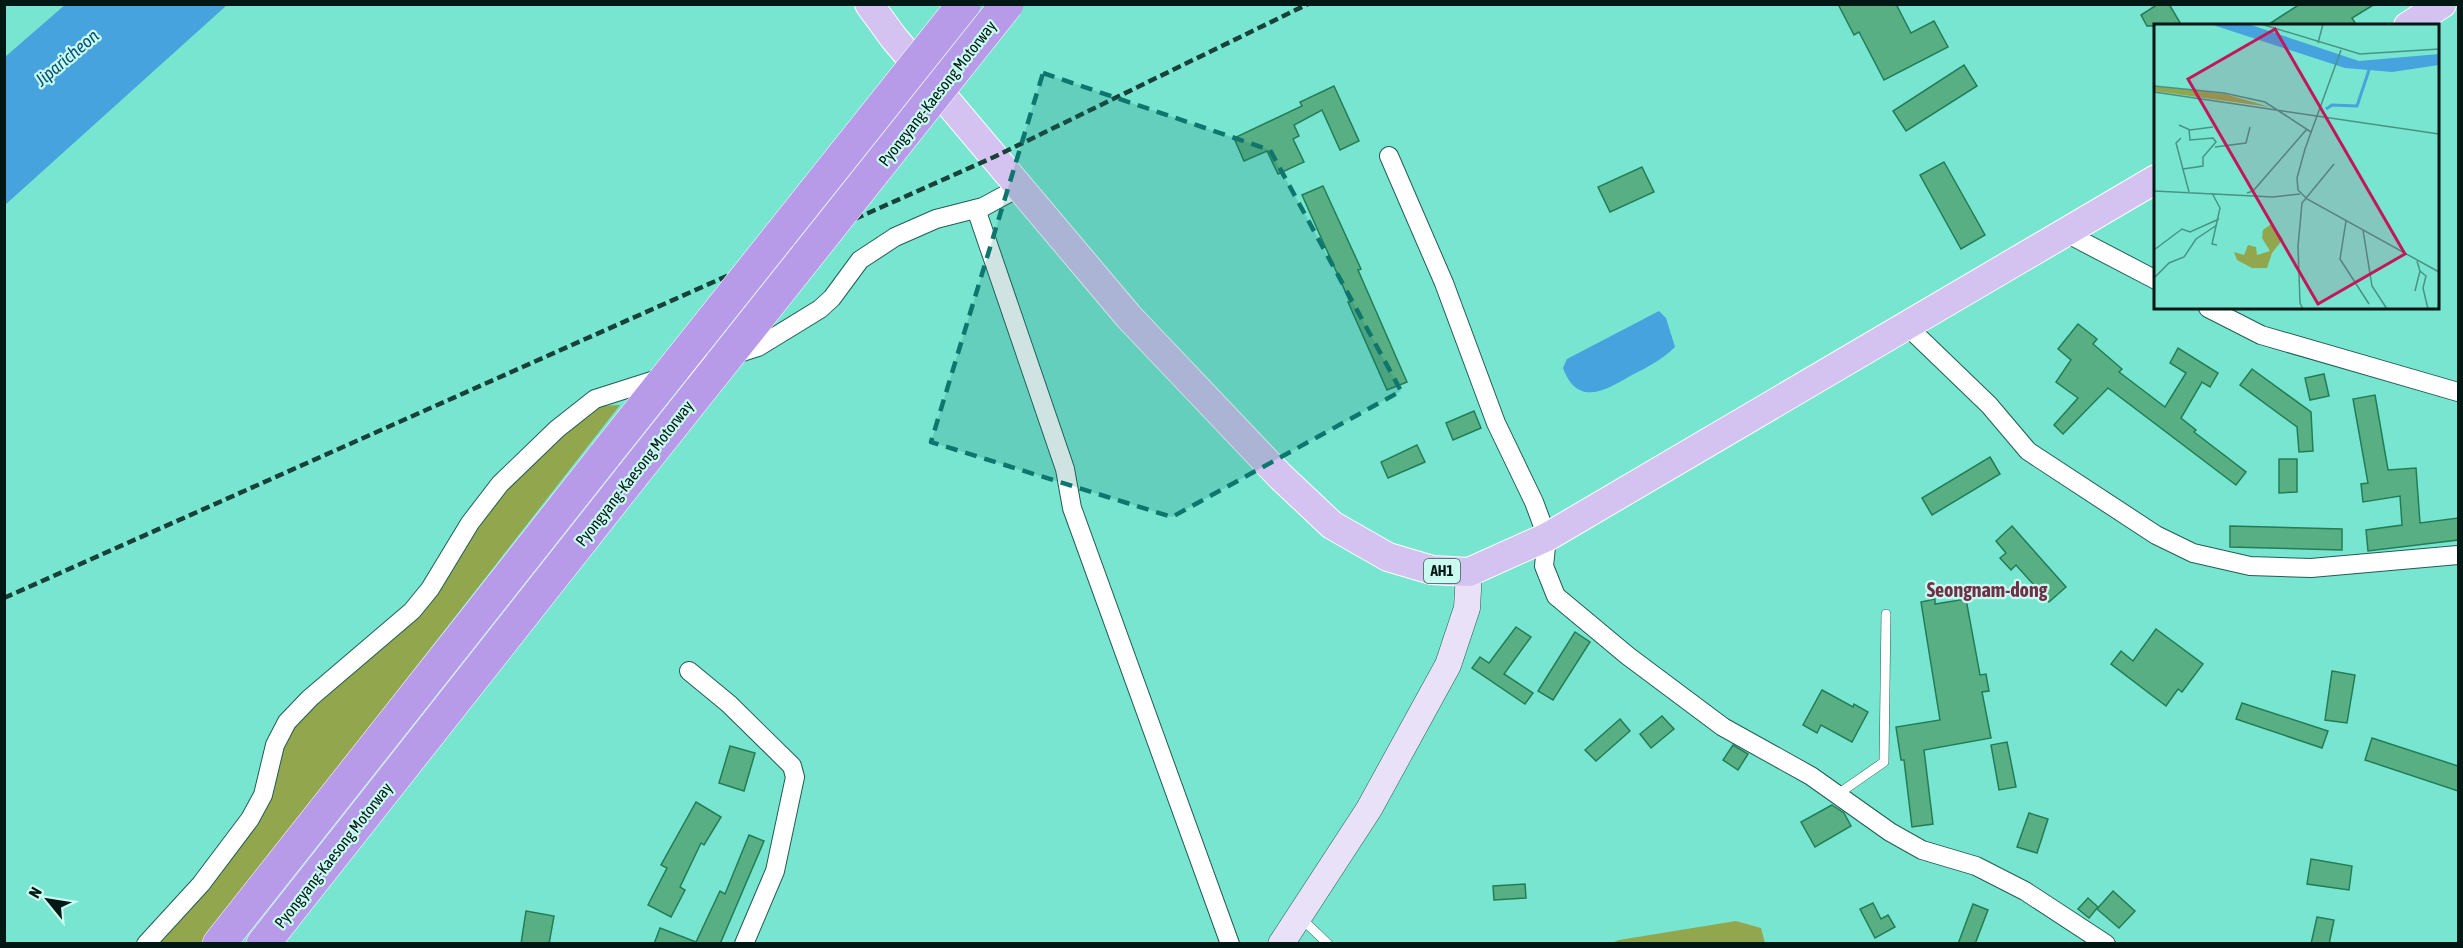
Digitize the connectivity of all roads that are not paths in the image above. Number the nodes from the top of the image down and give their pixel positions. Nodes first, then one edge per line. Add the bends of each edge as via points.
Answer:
1 (869, 4) edge
2 (964, 4) edge
3 (1007, 4) edge
4 (2442, 4) edge
5 (2411, 24) edge
6 (1389, 156) dead end
7 (2154, 180) edge
8 (1020, 187) junction
9 (976, 209) junction
10 (2066, 233) junction
11 (2154, 279) edge
12 (2210, 309) edge
13 (1908, 326) junction
14 (2458, 392) edge
15 (1547, 537) junction
16 (2458, 555) edge
17 (1469, 572) junction
18 (1886, 614) dead end
19 (689, 671) dead end
20 (1838, 794) junction
21 (1300, 917) junction
22 (146, 944) edge
23 (219, 944) edge
24 (263, 944) edge
25 (744, 944) edge
26 (1230, 944) edge
27 (1281, 944) edge
28 (1328, 944) edge
29 (2106, 944) edge

1 - 8 main road, AH1
2 - 23 highway, Pyongyang-Kaesong Motorway, bridge
3 - 24 highway, Pyongyang-Kaesong Motorway, bridge
4 - 5 main road
6 - 15 street via 1444,283 1496,423
7 - 10 main road, AH1
8 - 9 street
8 - 17 main road, AH1 via 1130,317 1280,476 1332,525 1388,557 1432,570
9 - 22 street via 936,219 886,243 860,260 820,309 778,337 758,347 595,399 557,429 500,484 412,611 287,722 275,745 263,795 250,819 201,884
9 - 26 street via 1065,469 1072,508
10 - 11 street
10 - 13 main road, AH1
12 - 14 street via 2260,335
13 - 15 main road, AH1
13 - 16 street via 1989,405 2028,452 2156,535 2193,553 2250,566 2310,568
15 - 17 main road, AH1
15 - 20 street via 1544,566 1556,596 1723,727
17 - 21 street via 1467,608 1448,665 1370,809
18 - 20 lane via 1884,762
19 - 25 street via 792,766 795,777 775,871
20 - 29 street via 1914,846 1976,866 2025,891
21 - 27 street
21 - 28 lane

